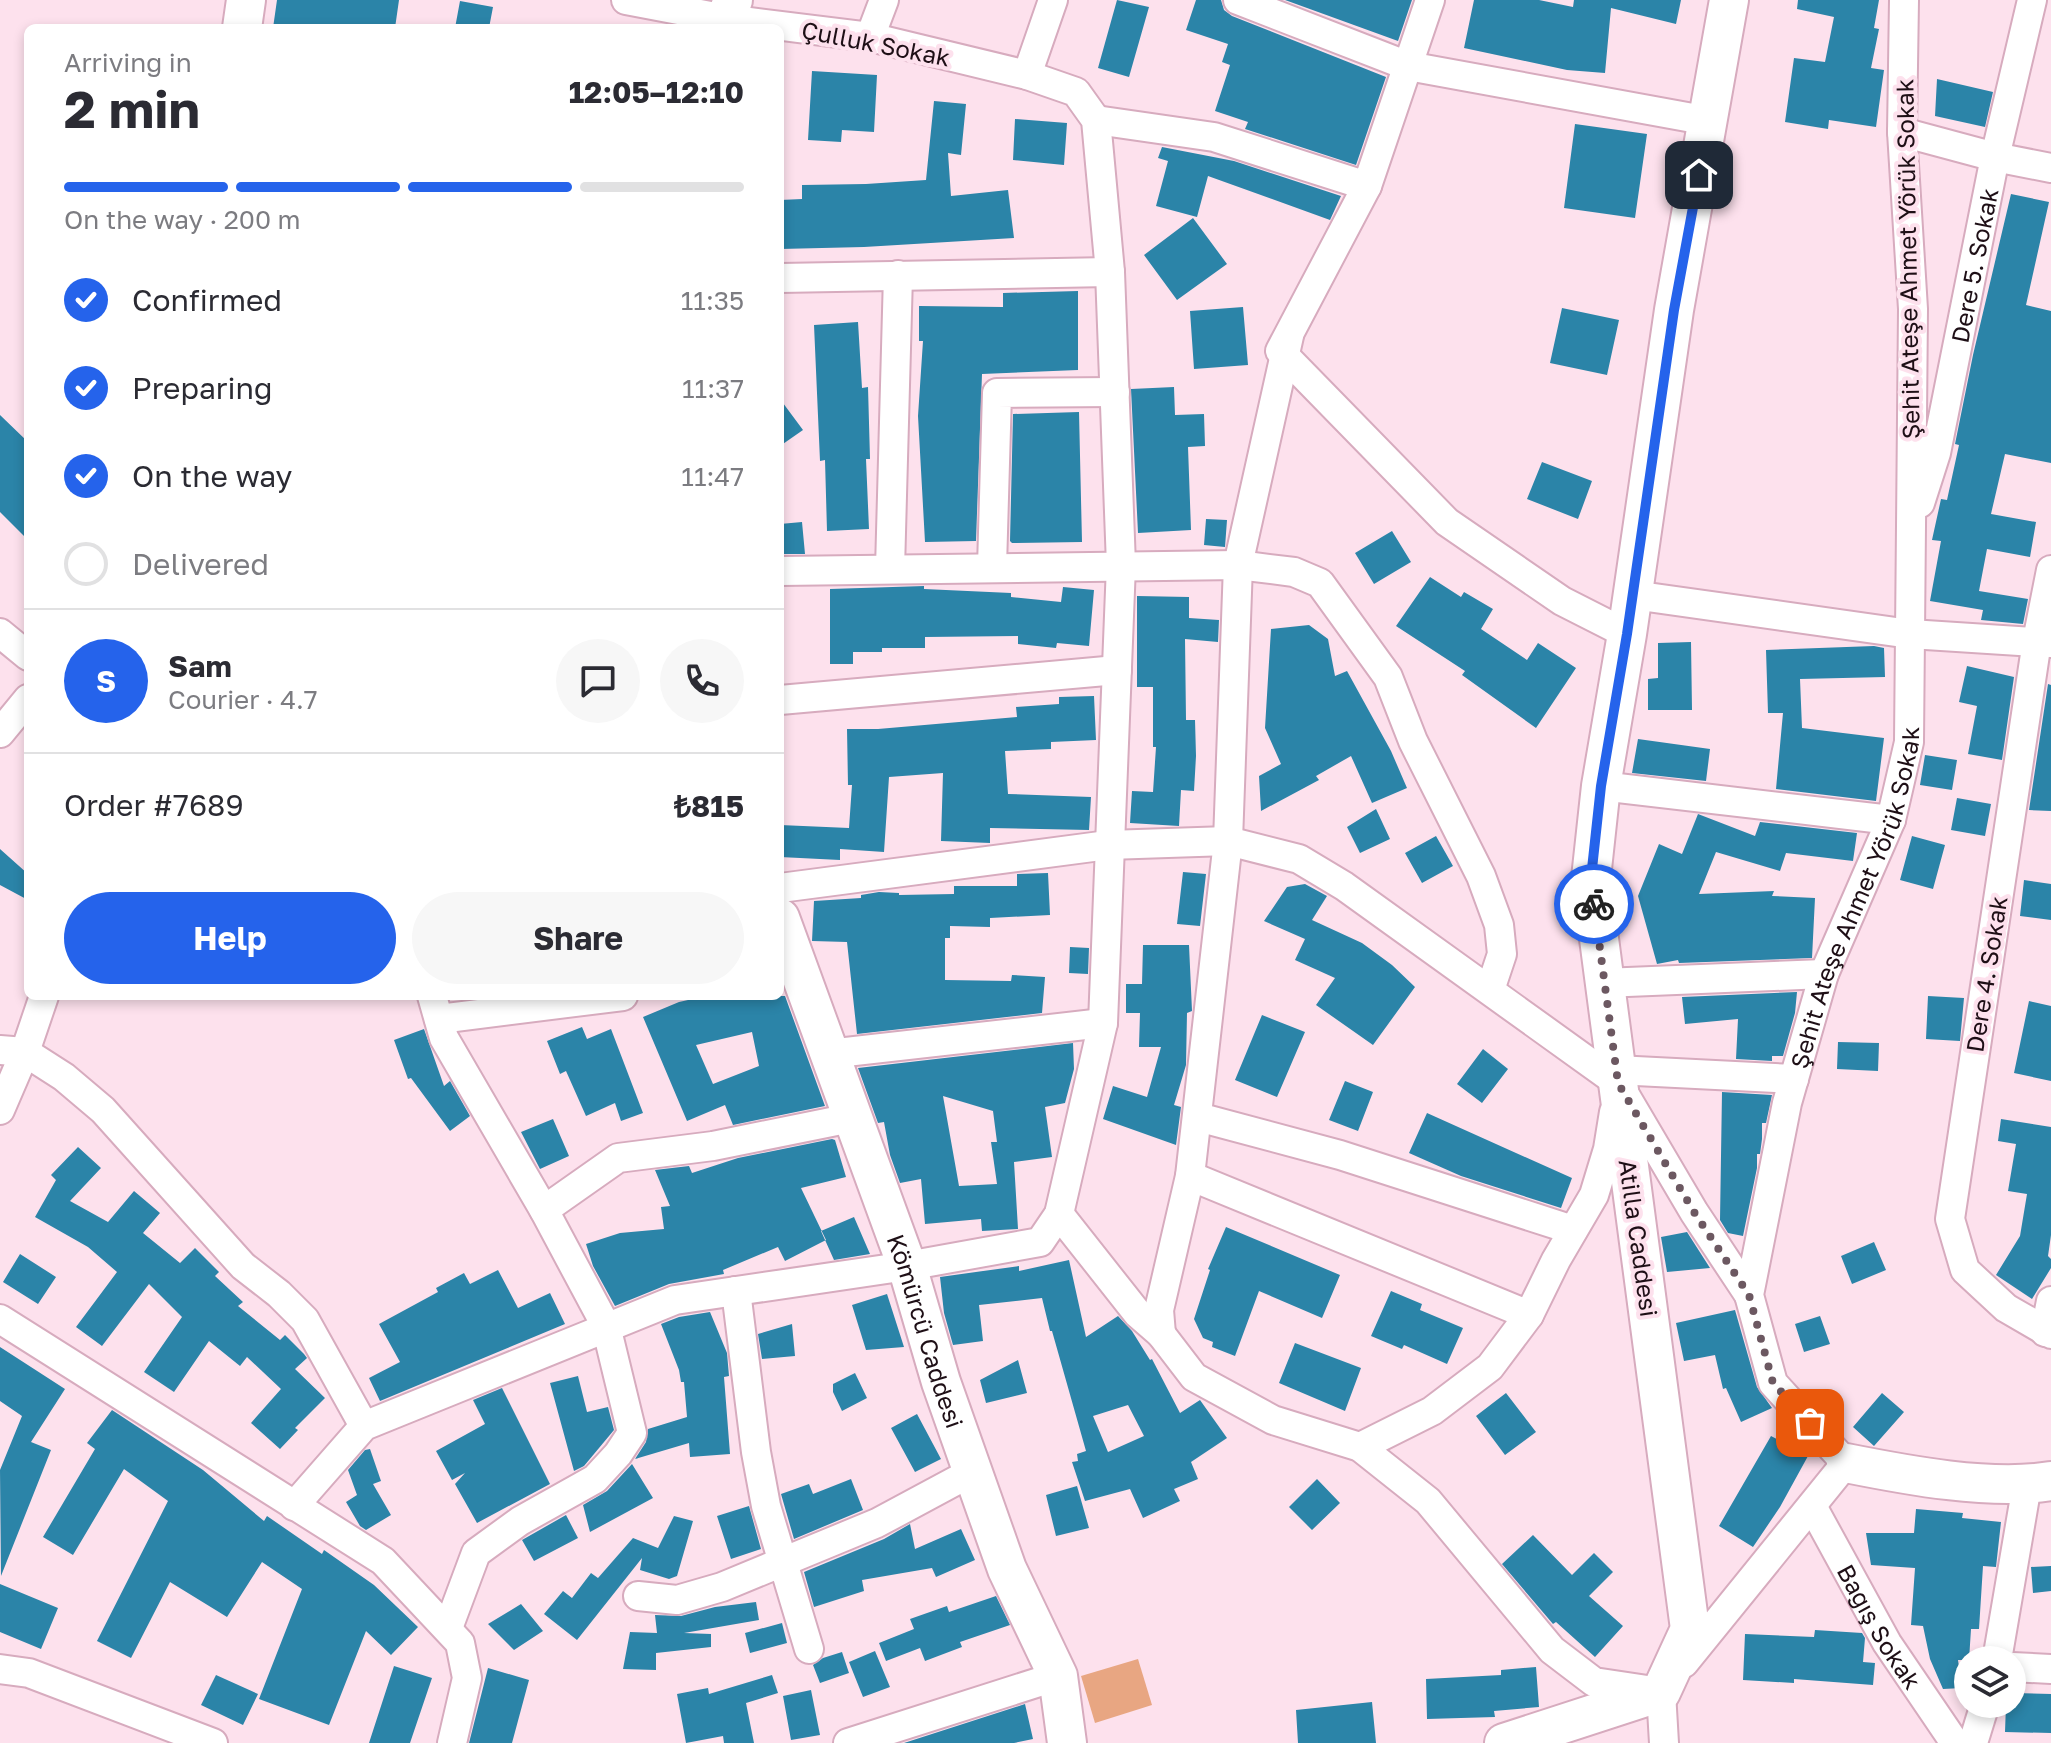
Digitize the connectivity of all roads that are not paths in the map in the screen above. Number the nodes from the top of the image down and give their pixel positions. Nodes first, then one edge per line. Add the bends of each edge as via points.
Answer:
1 (246, 0) edge
2 (626, 0) edge
3 (884, 0) edge
4 (1053, 0) edge
5 (1238, 0) edge
6 (1430, 0) edge
7 (1729, 0) edge
8 (1904, 0) edge
9 (2032, 0) edge
10 (727, 16) edge
11 (243, 24) edge
12 (781, 24) edge
13 (784, 24) edge
14 (870, 37) junction
15 (1408, 66) junction
16 (1027, 75) junction
17 (1096, 120) junction
18 (1709, 121) junction
19 (1902, 132) junction
20 (1995, 157) junction
21 (2051, 168) edge
22 (1367, 186) junction
23 (1110, 272) junction
24 (898, 275) junction
25 (784, 278) edge
26 (1286, 346) junction
27 (1115, 392) junction
28 (1911, 530) junction
29 (1121, 565) junction
30 (1238, 565) junction
31 (992, 567) junction
32 (890, 569) junction
33 (2051, 570) edge
34 (784, 571) edge
35 (1633, 595) junction
36 (0, 633) edge
37 (1627, 634) junction
38 (1910, 634) junction
39 (2044, 642) edge
40 (24, 653) edge
41 (1117, 670) junction
42 (784, 700) edge
43 (24, 704) edge
44 (0, 733) edge
45 (1601, 786) junction
46 (1891, 820) junction
47 (1228, 841) junction
48 (1108, 845) junction
49 (784, 887) edge
50 (784, 941) edge
51 (1824, 974) junction
52 (790, 976) edge
53 (1603, 983) junction
54 (1490, 990) junction
55 (42, 1000) edge
56 (555, 1000) edge
57 (436, 1007) edge
58 (1103, 1023) junction
59 (13, 1051) edge
60 (828, 1054) junction
61 (1617, 1076) junction
62 (1794, 1079) junction
63 (0, 1110) edge
64 (1198, 1117) junction
65 (851, 1118) junction
66 (1190, 1176) junction
67 (544, 1210) junction
68 (1059, 1214) junction
69 (1573, 1230) junction
70 (907, 1266) junction
71 (736, 1291) junction
72 (1749, 1295) junction
73 (2051, 1301) edge
74 (1529, 1315) junction
75 (0, 1319) edge
76 (606, 1326) junction
77 (2048, 1333) edge
78 (1161, 1334) junction
79 (364, 1426) junction
80 (1360, 1447) junction
81 (1846, 1463) junction
82 (972, 1472) junction
83 (2039, 1483) edge
84 (294, 1506) junction
85 (1812, 1506) junction
86 (784, 1561) junction
87 (638, 1596) dead end
88 (448, 1628) junction
89 (2000, 1646) edge
90 (809, 1649) dead end
91 (2026, 1668) edge
92 (0, 1669) edge
93 (2051, 1669) edge
94 (1058, 1676) junction
95 (1661, 1692) junction
96 (1981, 1718) edge
97 (213, 1743) edge
98 (452, 1743) edge
99 (848, 1743) edge
100 (1067, 1743) edge
101 (1504, 1743) edge
102 (1664, 1743) edge
103 (1955, 1743) edge
104 (1973, 1743) edge

1 - 11 street
2 - 10 street, Çulluk Sokak
3 - 14 street
4 - 16 street
5 - 15 street
6 - 15 street
7 - 18 street, Atilla Caddesi
8 - 19 street, Şehit Ateşe Ahmet Yörük Sokak
9 - 20 street, Dere 5. Sokak
10 - 12 street, Çulluk Sokak
13 - 14 street, Çulluk Sokak
14 - 16 street, Çulluk Sokak
15 - 18 street
15 - 22 street
16 - 17 street, Çulluk Sokak via 1076,92
17 - 22 street via 1214,137
17 - 23 street
18 - 35 street, Atilla Caddesi via 1674,310
19 - 20 street
19 - 28 street, Şehit Ateşe Ahmet Yörük Sokak via 1913,309
20 - 21 street
20 - 28 street, Dere 5. Sokak via 1936,453
22 - 26 street
23 - 24 street
23 - 27 street
24 - 25 street
24 - 32 street
26 - 30 street
26 - 37 street via 1447,522 1562,601
27 - 29 street
27 - 31 street via 997,393
28 - 38 street, Şehit Ateşe Ahmet Yörük Sokak
29 - 30 street
29 - 31 street
29 - 41 street
30 - 47 street
30 - 54 street via 1294,572 1320,583 1388,677 1499,925 1502,954
31 - 32 street
32 - 34 street
33 - 39 street, Dere 4. Sokak
35 - 37 street, Atilla Caddesi
35 - 38 street
36 - 40 street
37 - 45 street, Atilla Caddesi
38 - 39 street
38 - 46 street, Şehit Ateşe Ahmet Yörük Sokak via 1909,742
39 - 77 street, Dere 4. Sokak via 1950,1219 1965,1270 2006,1308
41 - 42 street
41 - 48 street
43 - 44 street
45 - 46 street
45 - 53 street, Atilla Caddesi via 1591,878
46 - 51 street, Şehit Ateşe Ahmet Yörük Sokak
47 - 48 street
47 - 54 street via 1299,859
47 - 64 street
48 - 49 street
48 - 58 street
50 - 52 street, Kömürcü Caddesi
51 - 53 street
51 - 62 street, Şehit Ateşe Ahmet Yörük Sokak
52 - 60 street, Kömürcü Caddesi
53 - 61 street, Atilla Caddesi
54 - 61 street
55 - 59 street
56 - 57 street
57 - 67 street via 444,1038
58 - 60 street
58 - 68 street
59 - 63 street
59 - 79 street via 64,1077 103,1110 243,1266 305,1320
60 - 65 street, Kömürcü Caddesi
61 - 62 street
61 - 69 street via 1608,1149 1594,1195
61 - 72 street via 1694,1212
61 - 95 street, Atilla Caddesi via 1690,1629
62 - 72 street, Şehit Ateşe Ahmet Yörük Sokak
64 - 66 street
64 - 69 street via 1340,1155
65 - 67 street via 713,1146 618,1158
65 - 70 street, Kömürcü Caddesi
66 - 74 street
66 - 78 street via 1159,1310
67 - 76 street
68 - 70 street via 1040,1242
68 - 78 street via 1138,1314
69 - 74 street
70 - 71 street
70 - 82 street, Kömürcü Caddesi
71 - 76 street via 675,1300
71 - 86 street via 758,1465
72 - 81 street, Şehit Ateşe Ahmet Yörük Sokak via 1773,1383
73 - 77 street
74 - 80 street via 1490,1367 1432,1411
75 - 84 street
76 - 79 street
76 - 88 street via 632,1433 595,1479 476,1553
78 - 80 street via 1194,1377 1273,1420
79 - 84 street
80 - 95 street via 1428,1501 1552,1650 1594,1682
81 - 83 street via 1915,1476
81 - 85 street
82 - 86 street via 877,1523
82 - 94 street, Kömürcü Caddesi via 1007,1569
83 - 89 street
84 - 88 street via 383,1561
85 - 95 street
85 - 103 street, Bağış Sokak via 1887,1643
86 - 87 street via 677,1600
86 - 90 street
88 - 98 street via 460,1643 467,1678
91 - 93 street
92 - 97 street via 29,1673
94 - 99 street
94 - 100 street, Kömürcü Caddesi
95 - 101 street
95 - 102 street
96 - 104 street

